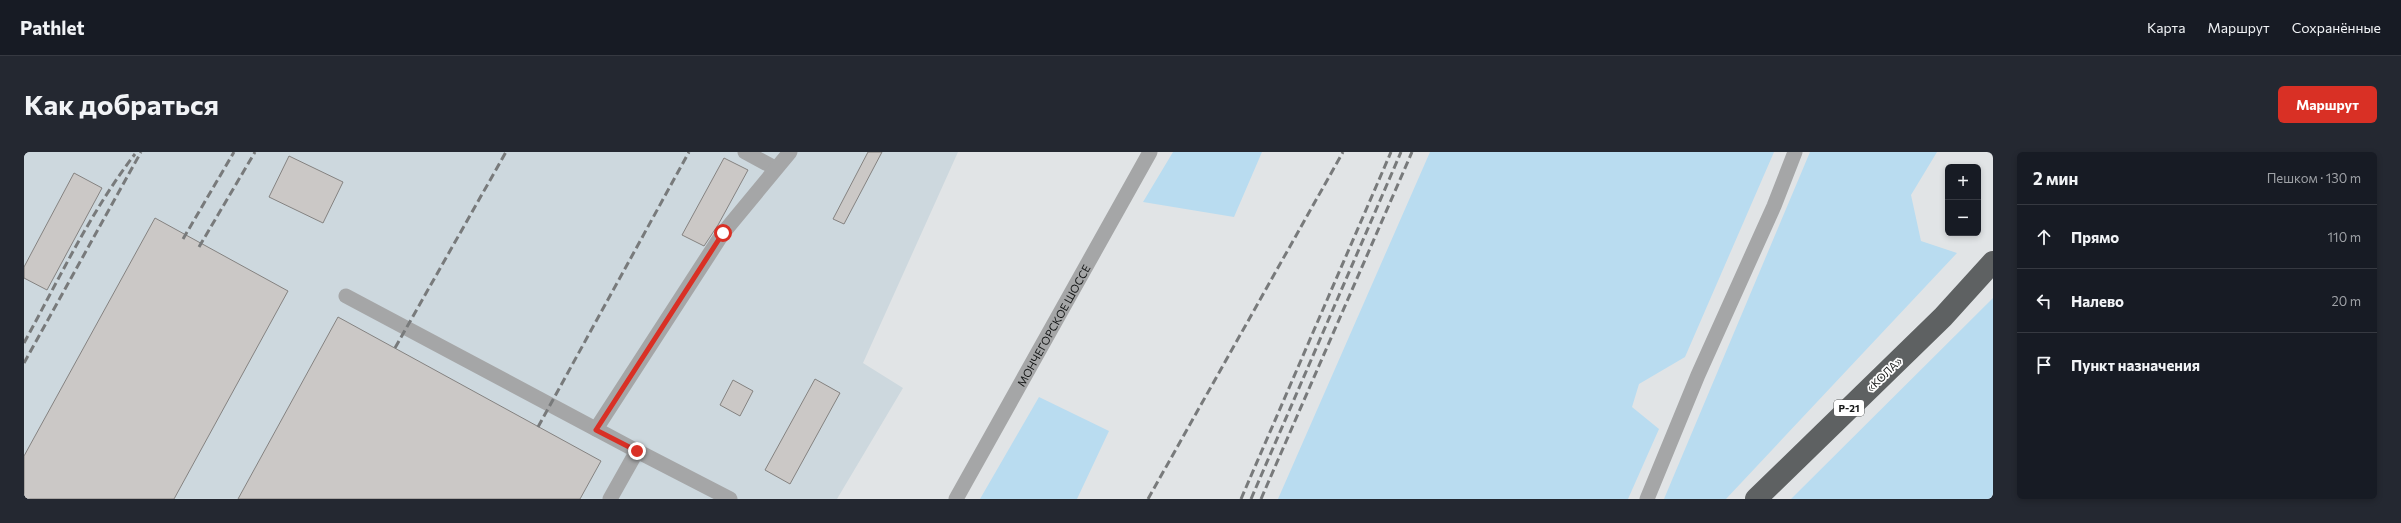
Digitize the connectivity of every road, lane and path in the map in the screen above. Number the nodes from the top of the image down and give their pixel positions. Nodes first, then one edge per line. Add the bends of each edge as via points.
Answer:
1 (745, 152) edge
2 (790, 152) edge
3 (1150, 152) edge
4 (1795, 152) edge
5 (775, 168) junction
6 (1993, 262) edge
7 (346, 296) dead end
8 (596, 430) junction
9 (637, 451) junction
10 (610, 499) edge
11 (730, 499) edge
12 (956, 499) edge
13 (1647, 499) edge
14 (1756, 499) edge

1 - 5 street
2 - 5 street
3 - 12 street, МОНЧЕГОРСКОЕ ШОССЕ
4 - 13 street
5 - 8 street via 723,233
6 - 14 highway, «КОЛА» / Р-21 via 1943,317
7 - 8 street
8 - 9 street
9 - 10 street
9 - 11 street

